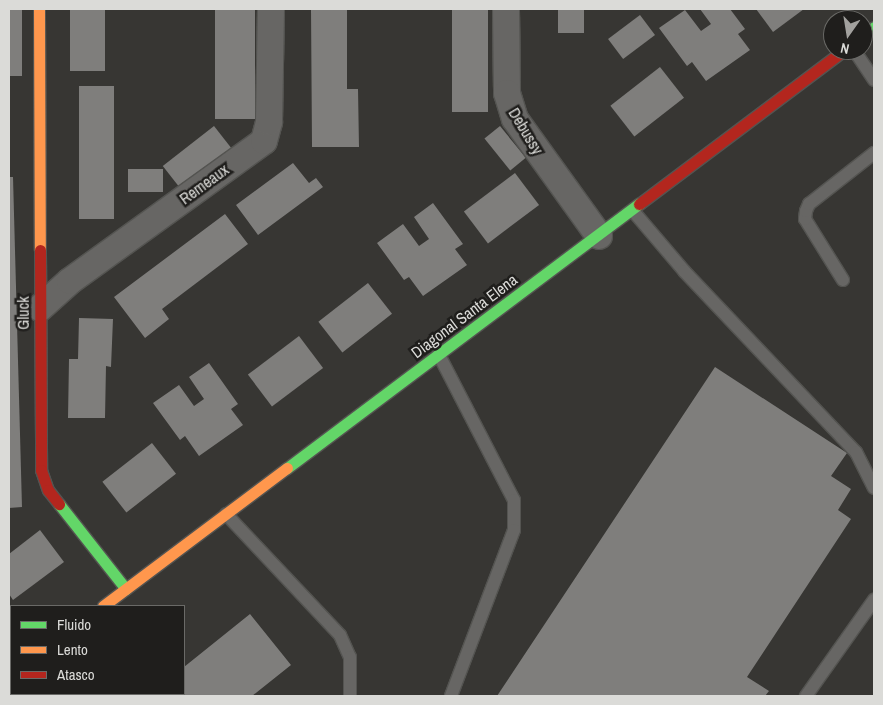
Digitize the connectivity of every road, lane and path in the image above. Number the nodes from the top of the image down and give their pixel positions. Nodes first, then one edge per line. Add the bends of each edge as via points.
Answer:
1 (39, 9) edge
2 (271, 9) edge
3 (506, 9) edge
4 (831, 60) edge
5 (861, 60) edge
6 (874, 80) edge
7 (874, 153) edge
8 (633, 211) junction
9 (599, 236) junction
10 (843, 280) dead end
11 (40, 308) junction
12 (439, 355) junction
13 (874, 488) edge
14 (226, 514) junction
15 (126, 589) junction
16 (874, 600) edge
17 (104, 605) edge
18 (350, 696) edge
19 (451, 696) edge
20 (806, 696) edge

1 - 11 main road, Gluck
2 - 11 street, Remeaux via 269,122 264,141 70,281
3 - 9 street, Debussy via 507,93 512,112
4 - 8 main road, Diagonal Santa Elena
5 - 6 lane
7 - 10 lane via 810,204 806,211 805,219
8 - 9 main road, Diagonal Santa Elena
8 - 13 lane via 684,272 856,452
9 - 12 main road, Diagonal Santa Elena
11 - 15 main road, Gluck via 40,460 43,480 55,500
12 - 14 main road, Diagonal Santa Elena
12 - 19 lane via 514,500 514,530
14 - 15 main road, Diagonal Santa Elena
14 - 18 lane via 340,635 350,657
15 - 17 main road, Diagonal Santa Elena
16 - 20 lane

